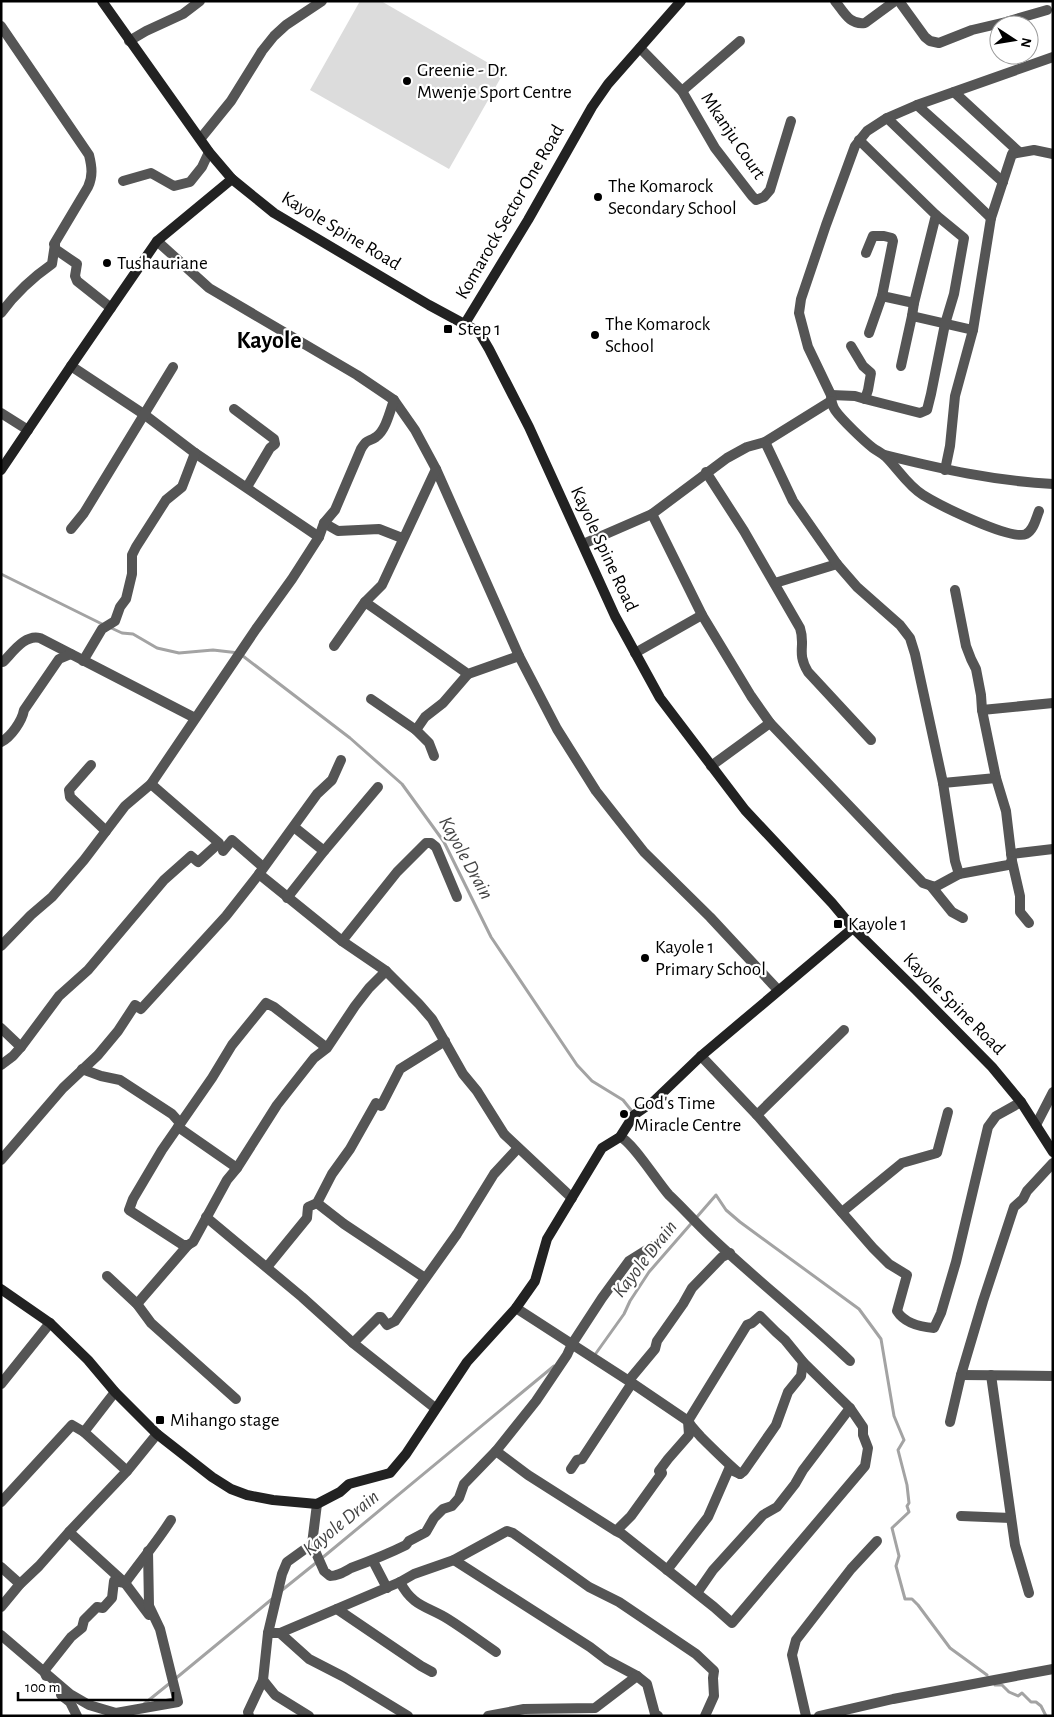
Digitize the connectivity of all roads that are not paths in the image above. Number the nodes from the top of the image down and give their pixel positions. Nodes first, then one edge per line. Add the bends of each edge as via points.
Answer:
1 (102, 1) edge
2 (200, 1) edge
3 (322, 1) edge
4 (681, 1) edge
5 (835, 1) edge
6 (895, 1) edge
7 (899, 1) edge
8 (1047, 10) dead end
9 (1, 26) edge
10 (129, 41) junction
11 (740, 41) dead end
12 (640, 48) junction
13 (1053, 56) edge
14 (682, 92) junction
15 (954, 92) junction
16 (918, 105) junction
17 (887, 118) junction
18 (791, 120) dead end
19 (201, 138) junction
20 (860, 140) junction
21 (209, 152) junction
22 (1019, 152) junction
23 (1053, 154) edge
24 (232, 179) junction
25 (123, 181) dead end
26 (1003, 182) junction
27 (936, 215) junction
28 (991, 218) junction
29 (157, 241) junction
30 (55, 244) junction
31 (866, 253) dead end
32 (882, 296) junction
33 (914, 303) junction
34 (111, 308) junction
35 (1, 313) edge
36 (912, 316) junction
37 (945, 324) junction
38 (464, 325) junction
39 (973, 330) junction
40 (870, 333) dead end
41 (850, 346) dead end
42 (70, 366) junction
43 (902, 366) dead end
44 (172, 368) dead end
45 (831, 398) junction
46 (865, 399) junction
47 (394, 400) junction
48 (234, 409) dead end
49 (1, 413) edge
50 (145, 415) junction
51 (28, 430) junction
52 (765, 442) junction
53 (195, 453) junction
54 (884, 455) junction
55 (436, 469) junction
56 (1, 470) edge
57 (945, 470) junction
58 (706, 472) junction
59 (1053, 484) edge
60 (247, 487) junction
61 (1039, 511) dead end
62 (652, 514) junction
63 (324, 523) junction
64 (71, 529) dead end
65 (319, 537) junction
66 (402, 538) junction
67 (583, 544) junction
68 (837, 564) junction
69 (774, 583) junction
70 (956, 590) dead end
71 (365, 602) junction
72 (702, 615) junction
73 (334, 646) dead end
74 (635, 653) junction
75 (71, 654) junction
76 (519, 656) junction
77 (84, 661) junction
78 (3, 662) dead end
79 (468, 674) junction
80 (371, 699) dead end
81 (1053, 703) edge
82 (982, 710) junction
83 (195, 718) junction
84 (770, 723) junction
85 (416, 730) junction
86 (871, 740) dead end
87 (1, 742) edge
88 (434, 756) dead end
89 (341, 760) dead end
90 (91, 765) dead end
91 (711, 766) junction
92 (996, 778) junction
93 (943, 783) junction
94 (151, 784) junction
95 (378, 786) dead end
96 (294, 827) junction
97 (106, 831) junction
98 (1053, 849) edge
99 (224, 851) dead end
100 (324, 851) junction
101 (1012, 858) junction
102 (261, 871) junction
103 (959, 874) junction
104 (931, 886) junction
105 (457, 896) dead end
106 (287, 898) junction
107 (963, 918) dead end
108 (1029, 923) dead end
109 (853, 928) junction
110 (342, 941) junction
111 (1, 946) edge
112 (386, 971) junction
113 (778, 990) junction
114 (1, 1028) edge
115 (844, 1030) dead end
116 (445, 1041) junction
117 (21, 1047) junction
118 (327, 1048) junction
119 (701, 1056) junction
120 (1, 1064) edge
121 (82, 1068) junction
122 (1053, 1092) edge
123 (1021, 1102) junction
124 (948, 1112) dead end
125 (757, 1115) junction
126 (179, 1125) junction
127 (1036, 1125) junction
128 (620, 1137) junction
129 (518, 1148) junction
130 (1053, 1152) edge
131 (1, 1160) edge
132 (1053, 1163) edge
133 (237, 1168) junction
134 (572, 1198) junction
135 (317, 1203) junction
136 (842, 1212) junction
137 (206, 1217) junction
138 (188, 1245) junction
139 (653, 1246) dead end
140 (730, 1253) junction
141 (267, 1267) junction
142 (108, 1276) dead end
143 (425, 1278) junction
144 (1, 1289) edge
145 (137, 1304) junction
146 (516, 1308) junction
147 (50, 1323) junction
148 (353, 1344) junction
149 (572, 1344) junction
150 (850, 1361) dead end
151 (803, 1362) junction
152 (961, 1375) junction
153 (991, 1375) junction
154 (1053, 1376) edge
155 (632, 1383) junction
156 (1, 1384) edge
157 (115, 1392) junction
158 (236, 1399) dead end
159 (435, 1408) junction
160 (850, 1408) junction
161 (688, 1422) junction
162 (950, 1422) dead end
163 (84, 1432) junction
164 (157, 1434) junction
165 (496, 1451) junction
166 (571, 1469) dead end
167 (127, 1471) junction
168 (740, 1474) junction
169 (1, 1502) edge
170 (317, 1504) junction
171 (961, 1516) dead end
172 (1011, 1518) junction
173 (171, 1520) dead end
174 (616, 1531) junction
175 (69, 1532) junction
176 (877, 1541) dead end
177 (312, 1544) junction
178 (148, 1551) junction
179 (454, 1560) junction
180 (373, 1561) junction
181 (1, 1566) edge
182 (668, 1570) junction
183 (400, 1582) junction
184 (125, 1583) junction
185 (20, 1584) junction
186 (388, 1588) junction
187 (696, 1593) junction
188 (1028, 1593) dead end
189 (1, 1607) edge
190 (336, 1609) junction
191 (160, 1629) junction
192 (268, 1633) junction
193 (280, 1633) junction
194 (1, 1635) edge
195 (496, 1652) dead end
196 (1053, 1669) edge
197 (44, 1671) junction
198 (432, 1672) dead end
199 (637, 1676) junction
200 (263, 1680) junction
201 (77, 1716) edge
202 (249, 1716) edge
203 (309, 1716) edge
204 (408, 1716) edge
205 (488, 1716) edge
206 (658, 1716) edge
207 (705, 1716) edge
208 (806, 1716) edge
209 (819, 1716) edge

1 - 10 main road, Kayole Spine Road
2 - 10 street via 184,14
3 - 19 street via 274,36 231,101
4 - 12 main road, Komarock Sector One Road
5 - 6 street via 851,22 860,24
7 - 8 street via 925,37 939,43 972,30
9 - 30 street via 89,155 92,167 88,187
10 - 19 main road, Kayole Spine Road
11 - 14 street
12 - 14 street, Mkanju Court
12 - 38 main road, Komarock Sector One Road via 592,107
13 - 15 street
14 - 18 street, Mkanju Court via 716,148 756,200 770,190
15 - 16 street
15 - 22 street
16 - 17 street
16 - 26 street
17 - 20 street via 867,131
17 - 28 street
19 - 21 main road, Kayole Spine Road
20 - 27 street
20 - 45 street via 826,225 798,313 808,347
21 - 24 main road, Kayole Spine Road
21 - 25 street via 190,182 174,186 151,173
22 - 23 street via 1034,150
22 - 26 street via 1012,154
24 - 29 main road
24 - 38 main road, Kayole Spine Road via 274,213
26 - 28 street
27 - 33 street
27 - 37 street via 964,238
28 - 39 street
29 - 34 main road
29 - 47 street via 209,288 358,375
30 - 34 street via 55,249 77,264 76,281
30 - 35 street via 52,264 37,274
31 - 32 street via 873,236 892,238
32 - 33 street
32 - 40 street
33 - 36 street
34 - 42 main road
36 - 37 street
36 - 43 street
37 - 39 street
37 - 46 street via 926,410 920,413
38 - 67 main road, Kayole Spine Road via 479,332 489,349
39 - 57 street via 955,396
41 - 46 street via 871,373
42 - 50 street
42 - 51 main road
44 - 50 street
45 - 46 street via 855,396
45 - 52 street
45 - 54 street via 836,411
47 - 55 street
47 - 63 street via 384,426 361,449 335,510
48 - 60 street via 275,444
49 - 51 street
50 - 53 street
50 - 64 street
51 - 56 main road
52 - 58 street via 748,447
52 - 68 street via 793,501
53 - 60 street
53 - 77 street via 182,487 166,500 132,555 132,574 126,599 115,621 102,629
54 - 57 street
54 - 61 street via 923,495 992,528 1024,535 1032,530
55 - 66 street
55 - 76 street
57 - 59 street via 1016,482
58 - 62 street
58 - 69 street
60 - 65 street
62 - 67 street
62 - 72 street
63 - 65 street
63 - 66 street via 338,531 379,529
65 - 83 street
66 - 71 street via 382,586
67 - 74 main road, Kayole Spine Road
68 - 69 street
68 - 93 street via 910,638
69 - 86 street via 803,636 800,652 803,664
70 - 82 street via 966,646 976,669
71 - 73 street
71 - 79 street
72 - 74 street
72 - 84 street
74 - 91 main road, Kayole Spine Road via 660,698
75 - 77 street
75 - 78 street via 34,636
75 - 87 street via 59,659 24,710 23,717
76 - 79 street
76 - 113 street via 557,729 619,821 644,852
77 - 83 street
79 - 85 street
80 - 85 street
81 - 82 street
82 - 92 street
83 - 94 street
84 - 91 street
84 - 104 street via 923,883
85 - 88 street via 429,743
89 - 96 street via 332,780 317,794
90 - 97 street via 69,793
91 - 109 main road, Kayole Spine Road via 745,810
92 - 93 street
92 - 101 street via 1006,811
93 - 103 street
94 - 97 street via 125,806
94 - 117 street via 220,843 198,862 191,856 164,880 99,958 59,996
95 - 100 street
96 - 100 street
96 - 102 street
97 - 111 street via 52,898
98 - 101 street
99 - 102 street via 232,840
100 - 106 street
101 - 103 street via 1008,865
101 - 108 street via 1020,912
102 - 106 street
102 - 121 street via 184,964 141,1009 135,1005 98,1055
103 - 104 street via 939,886
104 - 107 street via 952,912
105 - 110 street via 436,847 426,843 397,872
106 - 110 street
109 - 113 main road
109 - 123 main road, Kayole Spine Road via 992,1067
110 - 112 street
112 - 116 street via 432,1019
112 - 118 street via 355,1006
113 - 119 main road
114 - 117 street
115 - 125 street
116 - 129 street via 463,1074 504,1134
116 - 135 street via 400,1069 381,1106 376,1103
117 - 120 street
118 - 126 street via 266,1003 232,1045
118 - 133 street via 314,1058 277,1105
119 - 125 street
119 - 128 main road via 654,1102 634,1115
121 - 126 street via 120,1080 172,1114
121 - 131 street
122 - 127 street
123 - 127 main road, Kayole Spine Road
123 - 136 street via 996,1116 988,1127 956,1262 934,1328 910,1323 900,1316 897,1311 907,1275 889,1264
124 - 136 street via 937,1153 902,1164
125 - 136 street
126 - 133 street
126 - 138 street via 133,1198 129,1210
127 - 130 main road, Kayole Spine Road
128 - 134 main road via 602,1148
128 - 140 street via 634,1148 661,1187
129 - 134 street
129 - 143 street via 494,1174
132 - 152 street via 1014,1207
133 - 137 street
134 - 146 main road via 547,1239 535,1280
135 - 141 street via 308,1207 307,1218
135 - 143 street
137 - 138 street via 193,1242
137 - 141 street
138 - 145 street
139 - 149 street via 629,1261
140 - 150 street
140 - 155 street via 692,1288 655,1349 630,1379
141 - 148 street
142 - 145 street
143 - 148 street via 395,1321 386,1325 379,1317
144 - 147 main road
145 - 158 street via 151,1323
146 - 149 street
146 - 159 main road via 467,1362
147 - 156 street
147 - 157 main road
148 - 159 street
149 - 155 street
149 - 165 street via 536,1400
151 - 160 street
151 - 161 street via 760,1316 747,1325
151 - 168 street via 800,1376 788,1392 776,1425
152 - 153 street
152 - 162 street
153 - 154 street
153 - 172 street
155 - 161 street
155 - 166 street via 590,1448
157 - 163 street
157 - 164 main road
159 - 170 main road via 390,1473 349,1484
160 - 187 street via 777,1507 763,1515 712,1570
160 - 187 street via 863,1427 868,1448 864,1466 732,1623
161 - 168 street
161 - 174 street via 689,1435 659,1471 662,1473 631,1516
163 - 167 street
163 - 169 street via 72,1425
164 - 167 street
164 - 170 main road via 231,1489 273,1500
165 - 174 street
165 - 180 street via 464,1484 452,1506 434,1518 426,1532
167 - 175 street
168 - 182 street via 729,1469 708,1517
170 - 177 street
171 - 172 street
172 - 188 street via 1014,1545
173 - 178 street
174 - 182 street
175 - 184 street
175 - 185 street
176 - 208 street via 850,1569 796,1640 792,1655
177 - 180 street via 324,1571 330,1576
177 - 192 street via 288,1562 282,1574
178 - 184 street
178 - 191 street via 149,1606
179 - 183 street
179 - 199 street via 607,1660
179 - 207 street via 508,1531 513,1533 589,1587 619,1602 707,1663 714,1671 714,1696
180 - 186 street
181 - 185 street
182 - 187 street
183 - 186 street
183 - 195 street via 406,1594 418,1604 447,1618
184 - 191 street
184 - 197 street via 114,1581 112,1598 103,1608 98,1607 90,1613 82,1628 70,1637
185 - 189 street
186 - 190 street
190 - 193 street
190 - 198 street
191 - 197 street via 176,1703 116,1713 89,1706
192 - 193 street
192 - 200 street
193 - 204 street via 309,1659
194 - 197 street
196 - 209 street
197 - 201 street via 50,1685 70,1702
199 - 205 street via 596,1708 524,1710
199 - 206 street via 646,1684
200 - 202 street
200 - 203 street via 275,1695

